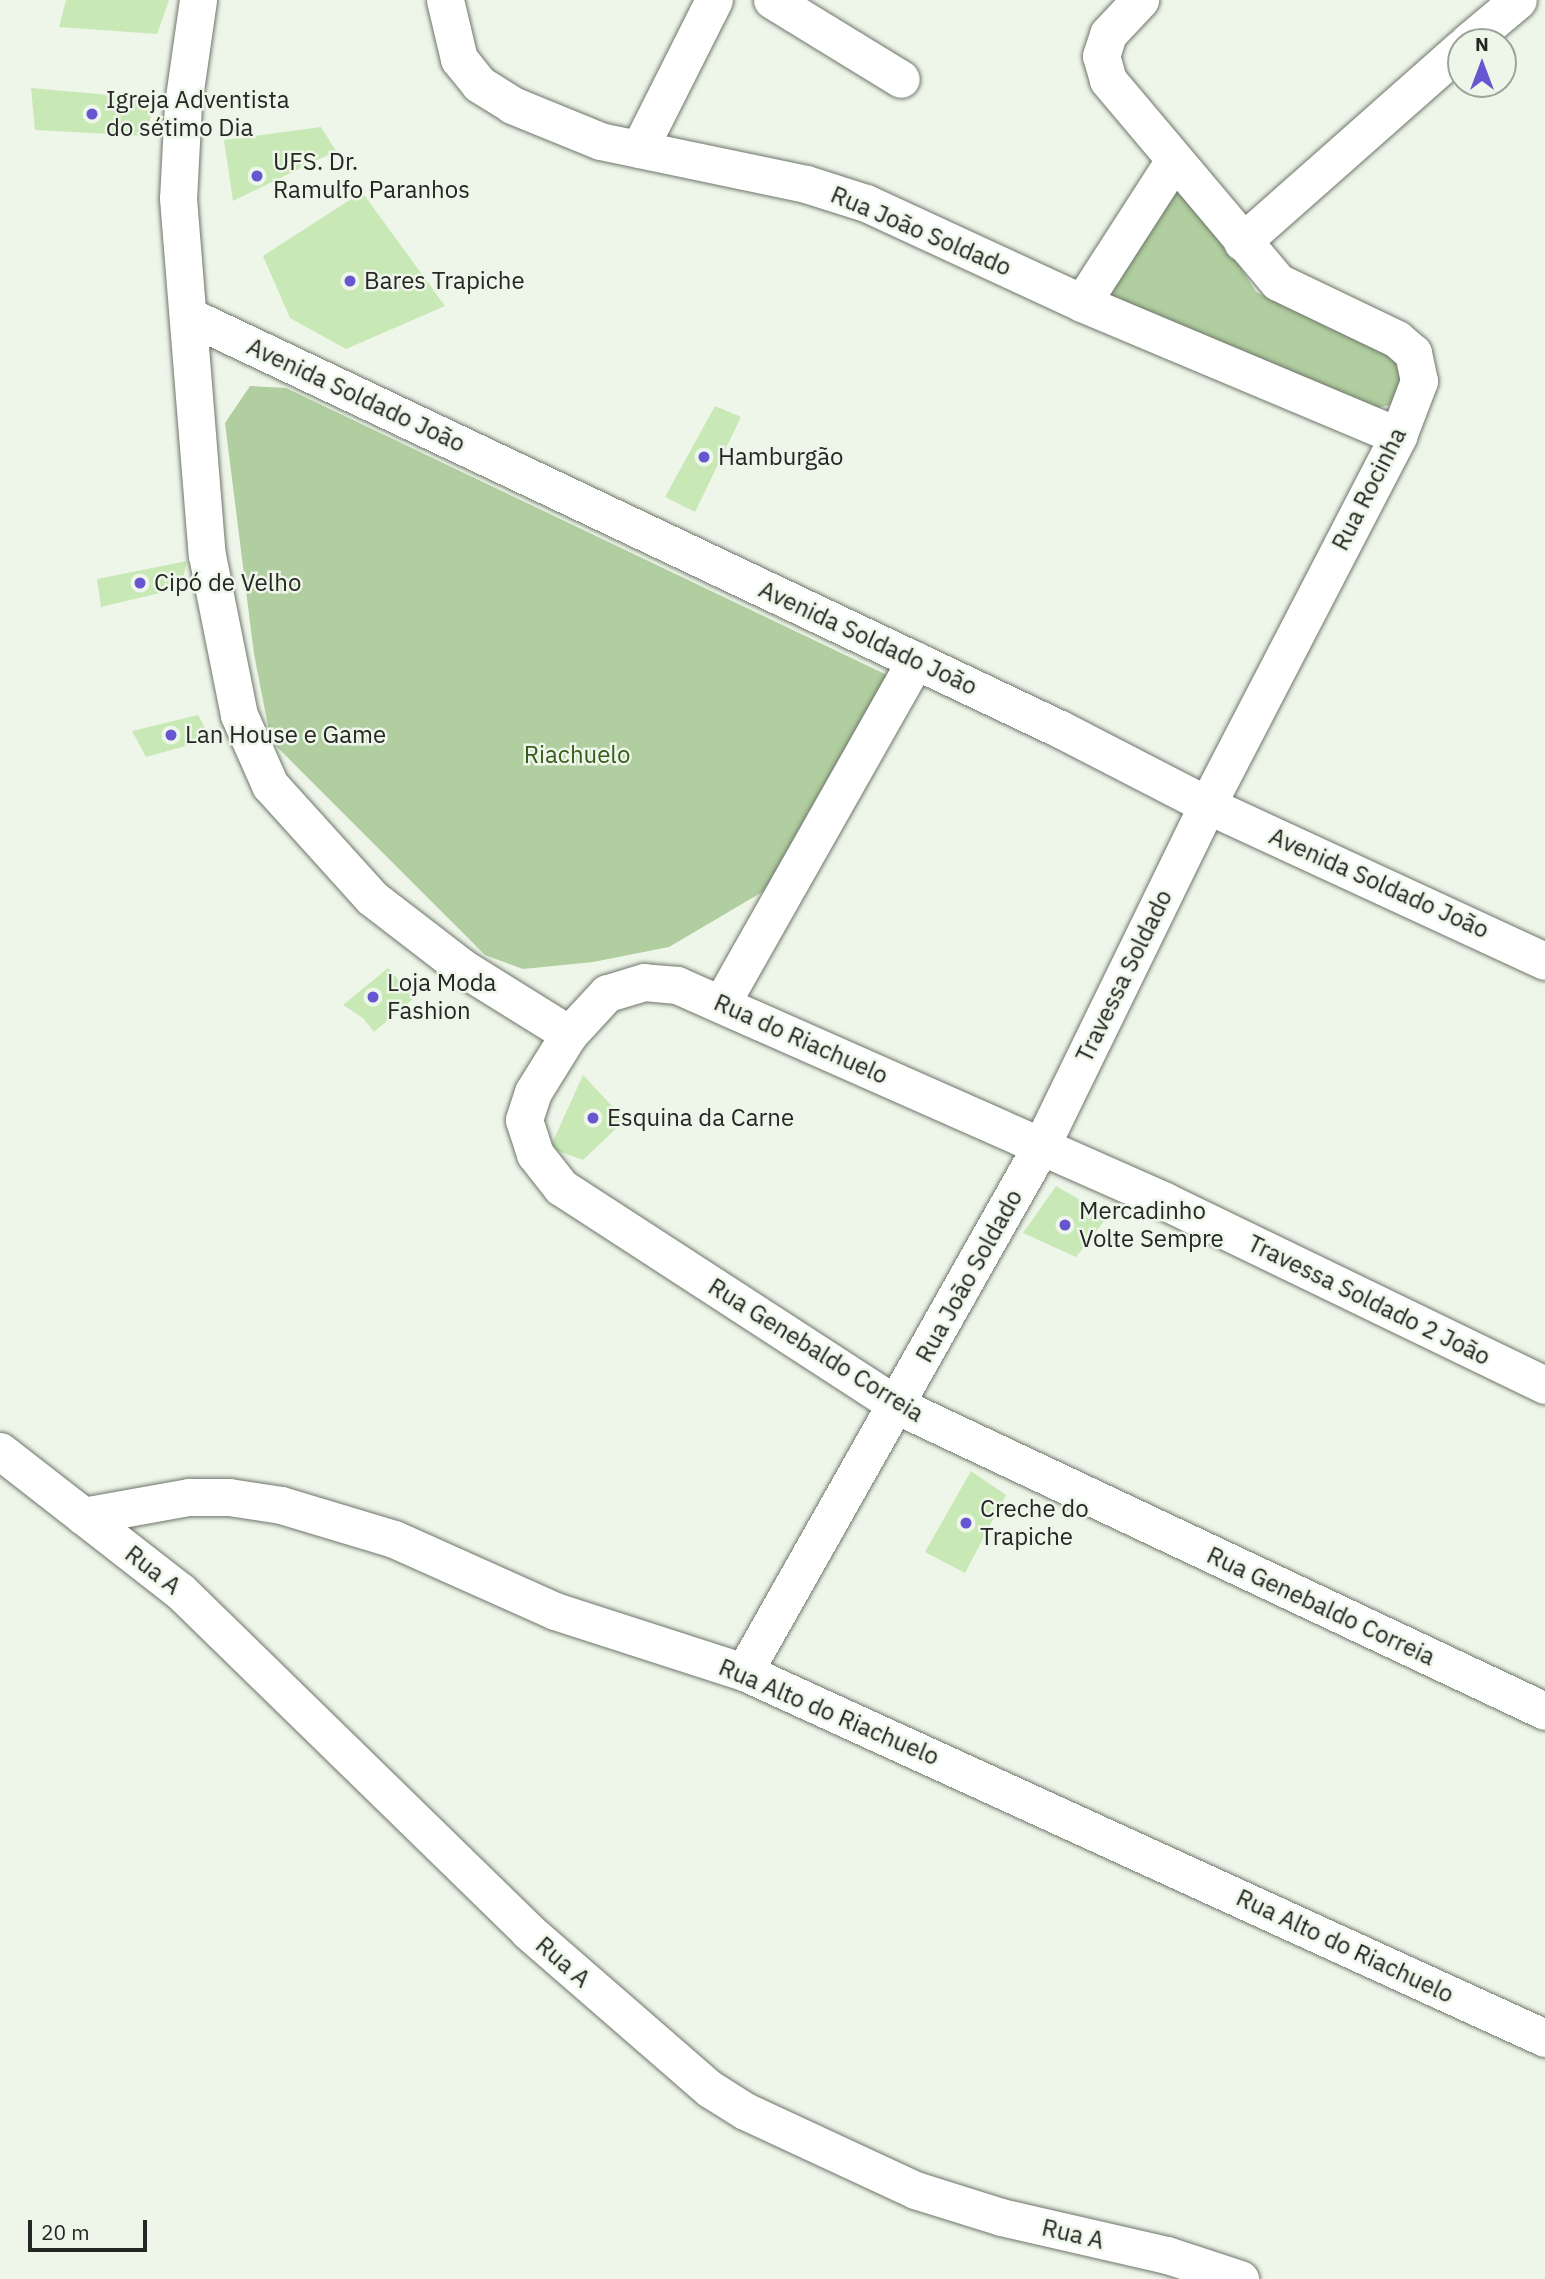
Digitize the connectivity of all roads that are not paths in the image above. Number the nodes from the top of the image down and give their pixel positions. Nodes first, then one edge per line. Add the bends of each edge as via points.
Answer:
1 (198, 0) edge
2 (445, 0) edge
3 (714, 0) edge
4 (772, 0) edge
5 (1140, 0) edge
6 (1517, 0) edge
7 (1484, 28) edge
8 (1447, 60) edge
9 (901, 79) dead end
10 (639, 149) junction
11 (1174, 160) junction
12 (1242, 242) junction
13 (1082, 303) junction
14 (191, 317) junction
15 (1398, 436) junction
16 (916, 660) junction
17 (1207, 805) junction
18 (1545, 961) edge
19 (721, 1004) junction
20 (569, 1034) junction
21 (1041, 1146) junction
22 (1545, 1385) edge
23 (898, 1406) junction
24 (3, 1461) edge
25 (83, 1516) junction
26 (744, 1672) junction
27 (1545, 1711) edge
28 (1545, 2038) edge
29 (1240, 2279) edge

1 - 14 street via 183,104 178,198
2 - 10 street, Rua João Soldado via 459,59 479,84 512,105 600,141
3 - 10 street
4 - 9 street
5 - 11 street, Rua Rocinha via 1113,26 1101,56 1108,80
6 - 7 street
8 - 12 street
10 - 13 street, Rua João Soldado via 806,184 866,203
11 - 12 street, Rua Rocinha
11 - 13 street
12 - 15 street, Rua Rocinha via 1278,282 1396,339 1413,354 1419,380
13 - 15 street, Rua João Soldado
14 - 16 street, Avenida Soldado João
14 - 20 street via 207,555 239,715 270,785 372,898 463,968
15 - 17 street, Rua Rocinha
16 - 17 street, Avenida Soldado João
16 - 19 street
17 - 18 street, Avenida Soldado João
17 - 21 street, Travessa Soldado
19 - 20 street, Rua do Riachuelo via 677,985 644,982 607,993
19 - 21 street, Rua do Riachuelo
20 - 23 street, Rua Genebaldo Correia via 533,1092 524,1120 535,1154 561,1187
21 - 22 street, Travessa Soldado 2 João
21 - 23 street, Rua João Soldado
23 - 26 street, Rua João Soldado
23 - 27 street, Rua Genebaldo Correia
24 - 25 street, Rua A
25 - 26 street, Rua Alto do Riachuelo via 189,1497 281,1505 394,1539 555,1611
25 - 29 street, Rua A via 180,1591 528,1931 710,2089 745,2111 915,2190
26 - 28 street, Rua Alto do Riachuelo

